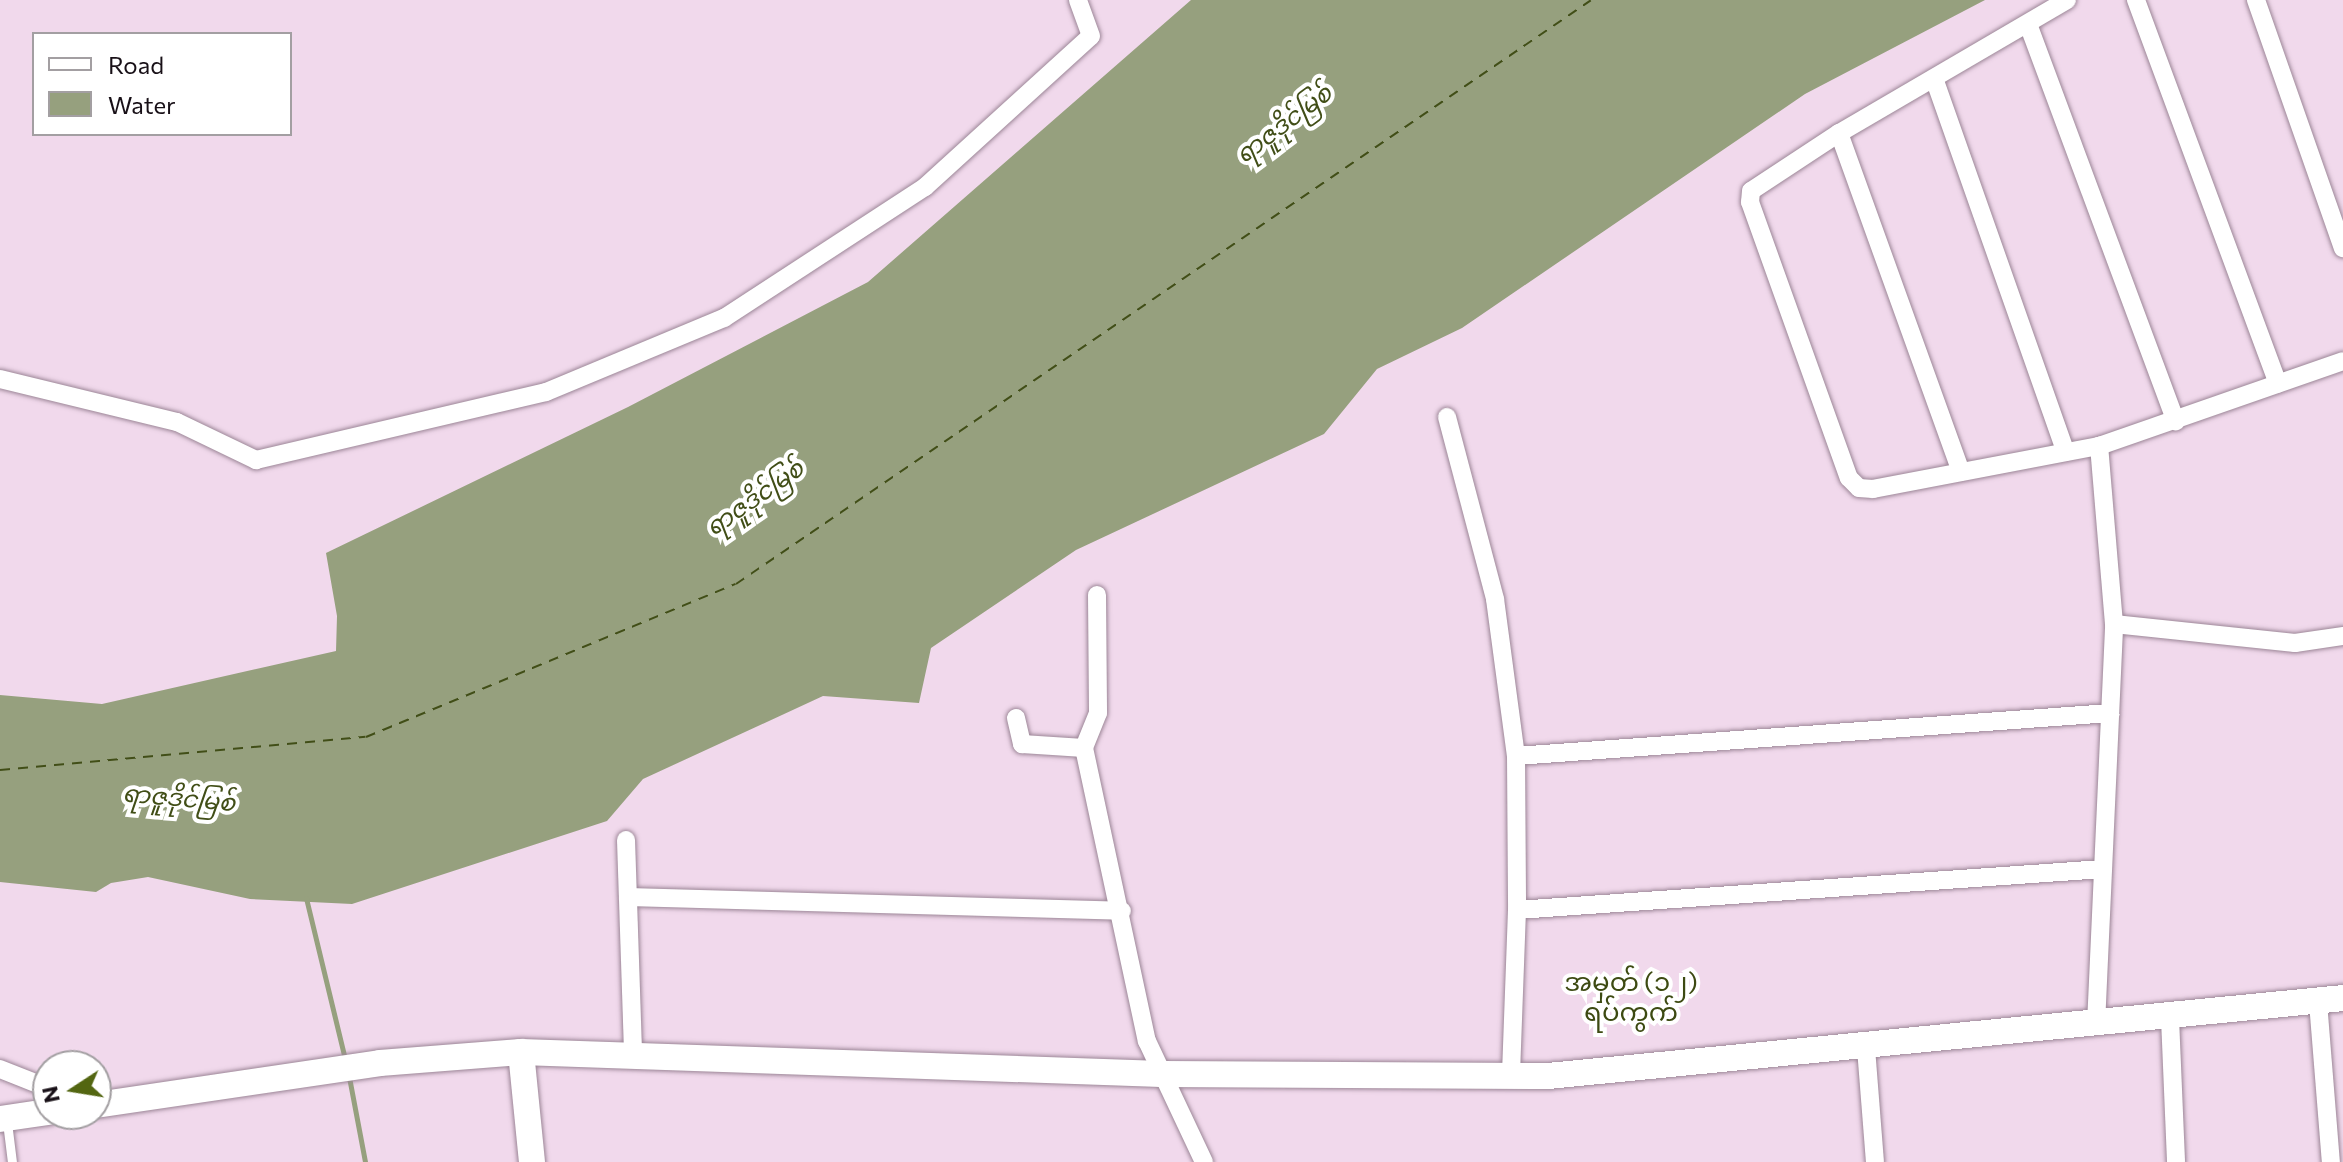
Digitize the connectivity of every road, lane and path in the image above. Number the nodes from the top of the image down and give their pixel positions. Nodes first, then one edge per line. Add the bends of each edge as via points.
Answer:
1 (1078, 0) edge
2 (2067, 0) edge
3 (2136, 0) edge
4 (2256, 0) edge
5 (2028, 24) junction
6 (1935, 81) junction
7 (1839, 133) junction
8 (2343, 248) edge
9 (2343, 361) edge
10 (0, 379) edge
11 (2278, 384) junction
12 (1447, 417) dead end
13 (2176, 421) junction
14 (2099, 446) junction
15 (2066, 452) junction
16 (1961, 472) junction
17 (1097, 595) dead end
18 (2114, 624) junction
19 (2343, 636) edge
20 (2110, 713) junction
21 (1016, 718) dead end
22 (1084, 748) junction
23 (1516, 756) junction
24 (626, 840) dead end
25 (2103, 869) junction
26 (628, 897) junction
27 (1517, 910) junction
28 (1122, 911) junction
29 (2330, 1000) edge
30 (2170, 1018) junction
31 (2096, 1025) junction
32 (1866, 1048) junction
33 (521, 1052) junction
34 (633, 1056) junction
35 (0, 1069) edge
36 (1162, 1074) junction
37 (1511, 1075) junction
38 (32, 1082) edge
39 (112, 1103) edge
40 (32, 1114) edge
41 (3, 1119) edge
42 (12, 1162) edge
43 (532, 1162) edge
44 (1204, 1162) edge
45 (1875, 1162) edge
46 (2176, 1162) edge
47 (2331, 1162) edge

1 - 10 street via 1091,36 925,187 724,318 546,392 256,460 177,422
2 - 5 street
3 - 11 street
4 - 8 street
5 - 6 street
5 - 13 street
6 - 7 street
6 - 15 street
7 - 16 street
7 - 16 street via 1759,182 1750,202 1849,478 1859,488 1873,489
9 - 11 street
11 - 13 street
12 - 23 street via 1495,599
13 - 14 street
14 - 15 street
14 - 18 street
15 - 16 street
17 - 22 street via 1098,713
18 - 19 street via 2295,643
18 - 20 street
20 - 23 street
20 - 25 street
21 - 22 street via 1022,744
22 - 28 street
23 - 27 street
24 - 26 street
25 - 27 street
25 - 31 street
26 - 28 street
26 - 34 street
27 - 37 street
28 - 36 street via 1147,1041
29 - 30 street
29 - 47 street
30 - 31 street
30 - 46 street
31 - 32 street
32 - 37 street
32 - 45 street
33 - 34 street
33 - 39 street via 380,1063
33 - 43 street
34 - 36 street
35 - 38 street
36 - 37 street
36 - 44 street
40 - 41 street
41 - 42 lane

